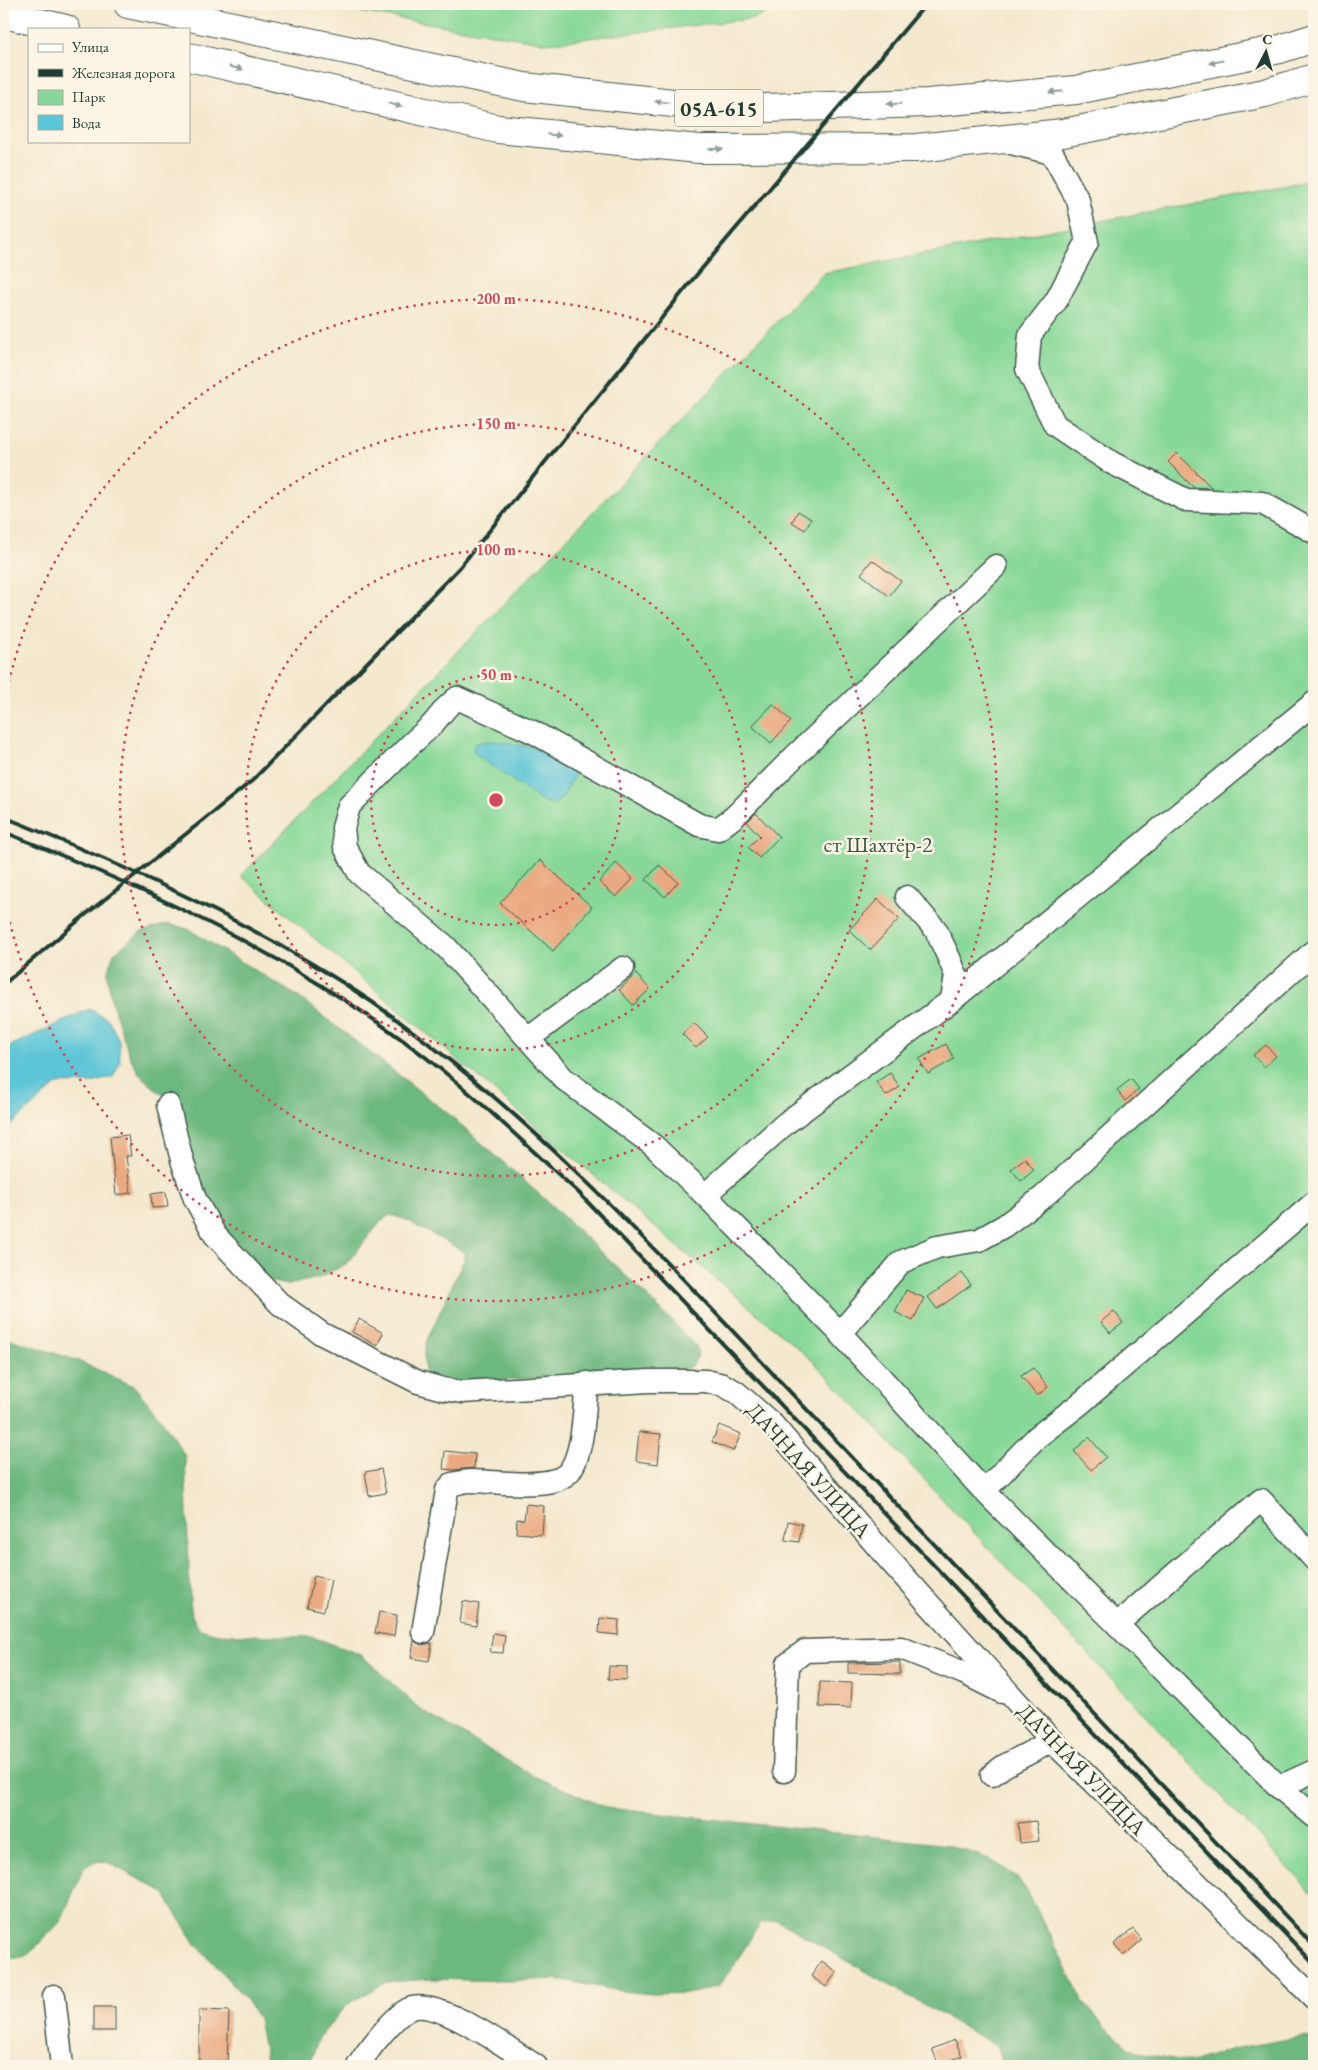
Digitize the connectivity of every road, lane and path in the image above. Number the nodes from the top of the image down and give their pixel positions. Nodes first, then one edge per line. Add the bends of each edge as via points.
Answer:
1 (128, 4) edge
2 (4, 14) edge
3 (62, 28) edge
4 (1314, 38) edge
5 (190, 57) edge
6 (1314, 78) edge
7 (996, 140) junction
8 (1314, 532) edge
9 (996, 566) dead end
10 (1314, 703) edge
11 (907, 898) dead end
12 (1314, 951) edge
13 (623, 968) dead end
14 (952, 1000) junction
15 (529, 1038) junction
16 (168, 1105) dead end
17 (706, 1195) junction
18 (1314, 1203) edge
19 (840, 1333) junction
20 (587, 1383) junction
21 (984, 1491) junction
22 (1314, 1559) edge
23 (1117, 1624) junction
24 (423, 1632) dead end
25 (1011, 1696) junction
26 (1052, 1741) junction
27 (784, 1771) dead end
28 (1314, 1771) edge
29 (992, 1775) dead end
30 (1279, 1787) junction
31 (1314, 1816) edge
32 (54, 1996) dead end
33 (1314, 1998) edge
34 (62, 2066) edge
35 (358, 2066) edge
36 (536, 2066) edge

4 -> 1 highway, 05А-615 via 1280,49 1076,90 928,103 729,109 524,87
2 - 3 highway
5 -> 7 highway, 05А-615 via 517,131 700,149 916,148
6 - 7 highway, 05А-615 via 1265,93 1063,133
7 - 8 street via 1052,153 1078,200 1087,242 1056,301 1030,335 1027,368 1055,425 1112,463 1186,500 1262,504
9 - 15 street via 718,829 699,825 533,732 457,698 349,806 342,828 345,847 359,873 446,947
10 - 14 street
11 - 14 street via 936,930 949,958 956,975
12 - 19 street via 1043,1197 979,1240 938,1247 901,1262
13 - 15 street
14 - 17 street via 786,1123
15 - 17 street via 564,1079 654,1146
16 - 20 street, ДАЧНАЯ УЛИЦА via 195,1199 215,1234 280,1304 322,1334 418,1382 442,1389 462,1392
17 - 19 street
18 - 21 street via 1037,1437
19 - 21 street
20 - 24 street via 578,1452 570,1471 544,1482 470,1481 452,1484 447,1490
20 - 25 street, ДАЧНАЯ УЛИЦА via 706,1381 724,1384 736,1392 772,1424
21 - 23 street
22 - 23 street via 1261,1500
23 - 30 street
25 - 26 street, ДАЧНАЯ УЛИЦА
25 - 27 street via 901,1648 805,1651 788,1664
26 - 29 street
26 - 33 street, ДАЧНАЯ УЛИЦА
28 - 30 street
30 - 31 street
32 - 34 street
35 - 36 street via 399,2014 411,2007 440,2010

